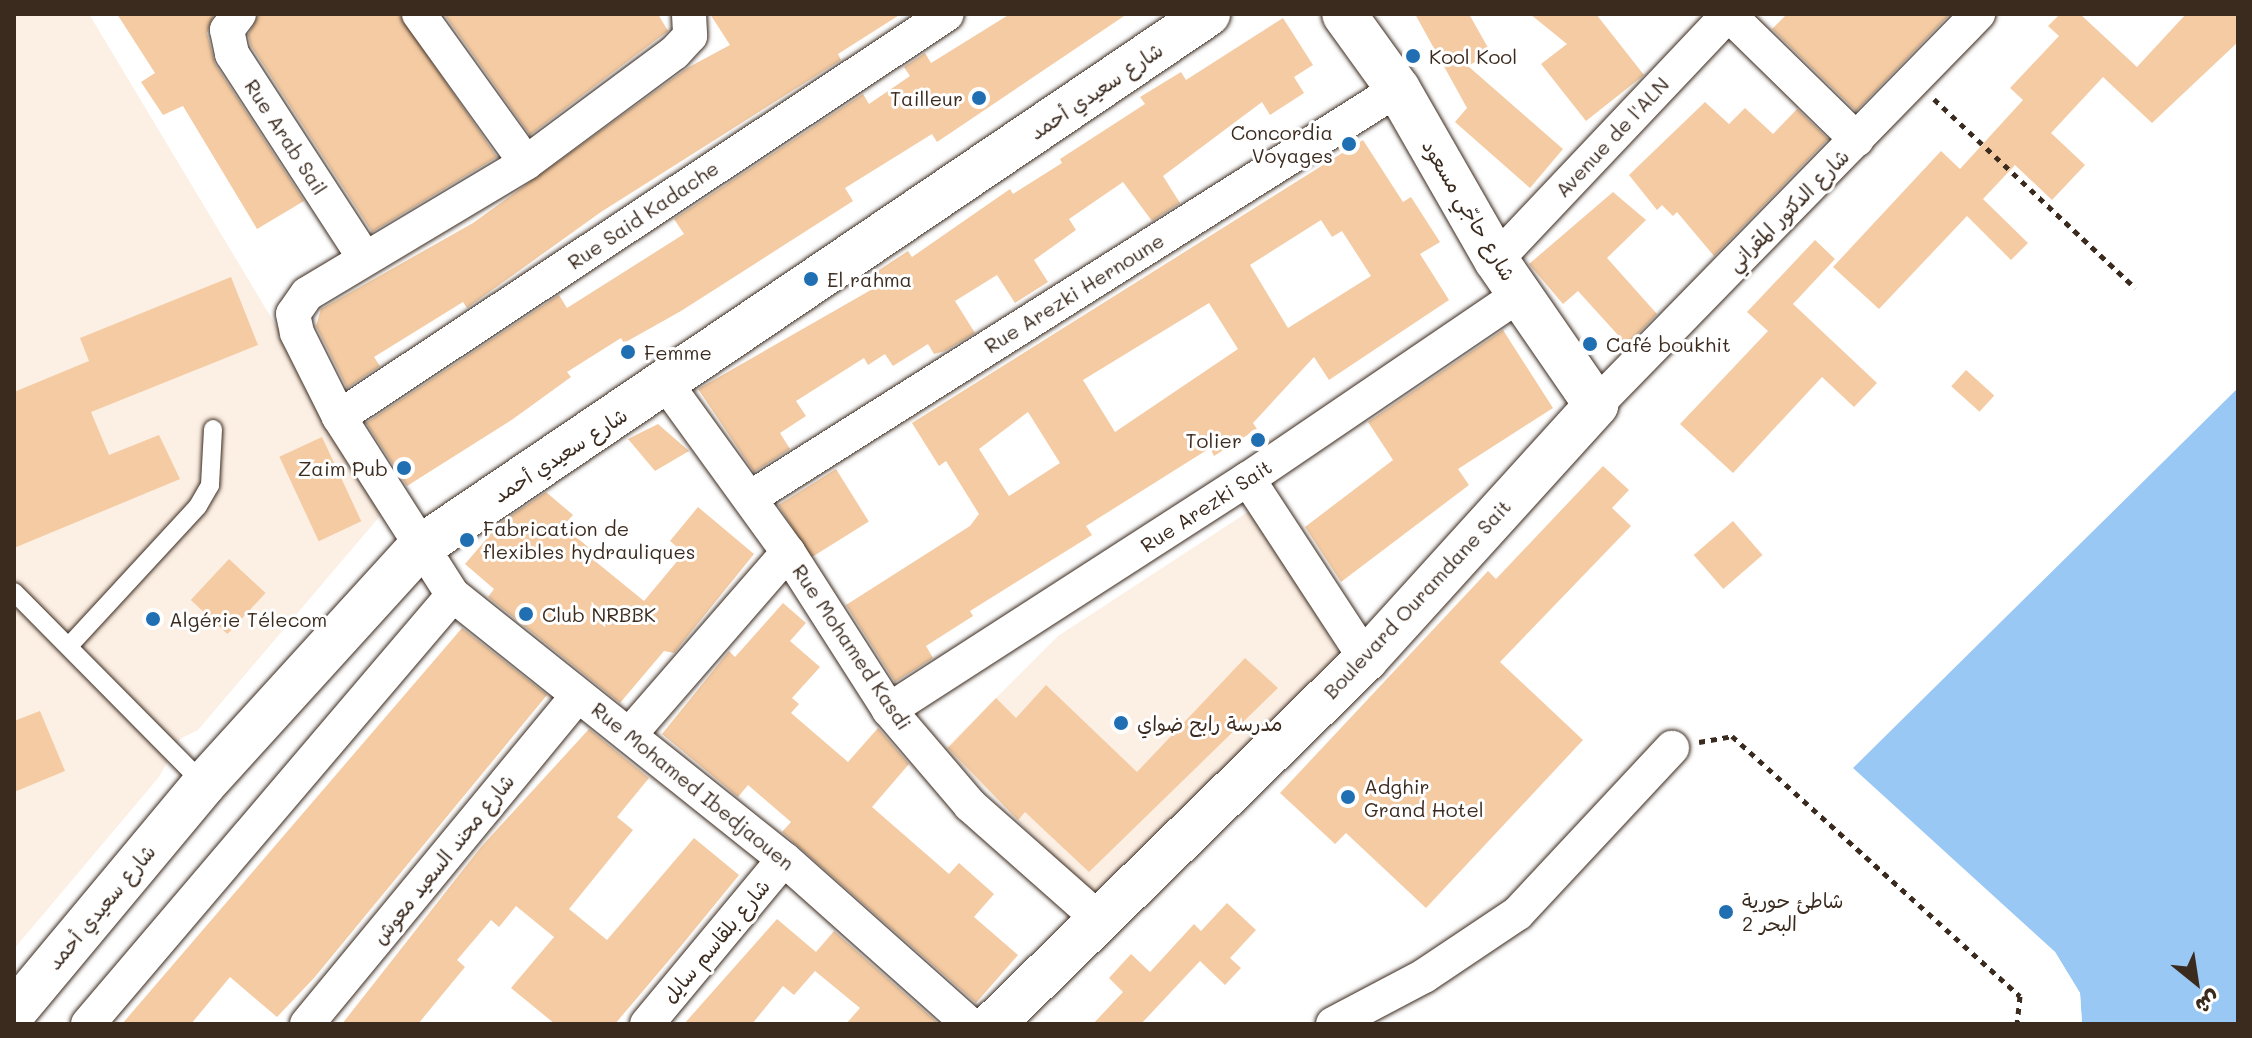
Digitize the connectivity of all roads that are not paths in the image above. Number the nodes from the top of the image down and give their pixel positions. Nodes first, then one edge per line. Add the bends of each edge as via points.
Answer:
1 (239, 14) edge
2 (419, 14) edge
3 (689, 14) edge
4 (947, 14) edge
5 (1208, 14) edge
6 (1344, 14) edge
7 (1728, 14) edge
8 (1978, 14) edge
9 (1398, 89) junction
10 (1857, 140) junction
11 (526, 163) junction
12 (364, 257) junction
13 (1508, 278) junction
14 (667, 385) junction
15 (1596, 405) junction
16 (339, 417) junction
17 (213, 429) dead end
18 (1248, 479) junction
19 (750, 498) junction
20 (419, 548) junction
21 (788, 552) junction
22 (14, 592) edge
23 (453, 595) junction
24 (69, 646) junction
25 (1366, 659) junction
26 (578, 695) junction
27 (889, 710) junction
28 (630, 734) junction
29 (1672, 748) road end
30 (204, 784) junction
31 (784, 859) junction
32 (1099, 919) junction
33 (16, 1005) edge
34 (88, 1024) edge
35 (307, 1024) edge
36 (647, 1024) edge
37 (969, 1024) edge
38 (993, 1024) edge
39 (1333, 1024) edge

1 - 12 street, Rue Arab Sail via 227,30 232,54
2 - 11 street
3 - 11 street via 690,36 674,53
4 - 16 street, Rue Said Kadache
5 - 14 street, شارع سعيدي أحمد
6 - 9 street, شارع حاجّي مسعود
7 - 10 street
7 - 13 street, Avenue de l'ALN
8 - 10 street, شارع الدكتور المقراني
9 - 13 street, شارع حاجّي مسعود
9 - 19 street, Rue Arezki Hernoune
10 - 15 street, شارع الدكتور المقراني
11 - 12 street
12 - 16 street, Rue Mohamed Ibedjaouen via 307,294 293,314
13 - 15 street, شارع حاجّي مسعود
13 - 18 street, Rue Arezki Sait
14 - 19 street, Rue Mohamed Kasdi
14 - 20 street, شارع سعيدي أحمد
15 - 25 street, Boulevard Ouramdane Sait
16 - 20 street, Rue Mohamed Ibedjaouen
17 - 24 lane via 210,485 198,506
18 - 25 street
18 - 27 street, Rue Arezki Sait
19 - 21 street, Rue Mohamed Kasdi
20 - 23 street, Rue Mohamed Ibedjaouen
20 - 30 street, شارع سعيدي أحمد
21 - 27 street, Rue Mohamed Kasdi
21 - 28 street
22 - 24 lane
23 - 26 street, Rue Mohamed Ibedjaouen
23 - 34 street
24 - 30 lane
25 - 32 street, Boulevard Ouramdane Sait
26 - 28 street, Rue Mohamed Ibedjaouen
26 - 35 street, شارع محند السعيد معوش
27 - 32 street, Rue Mohamed Kasdi via 970,805
28 - 31 street, Rue Mohamed Ibedjaouen
29 - 39 street via 1518,913 1424,976
30 - 33 street, شارع سعيدي أحمد
31 - 36 street, شارع بلقاسم سايل
31 - 37 street, Rue Mohamed Ibedjaouen
32 - 38 street, Boulevard Ouramdane Sait

